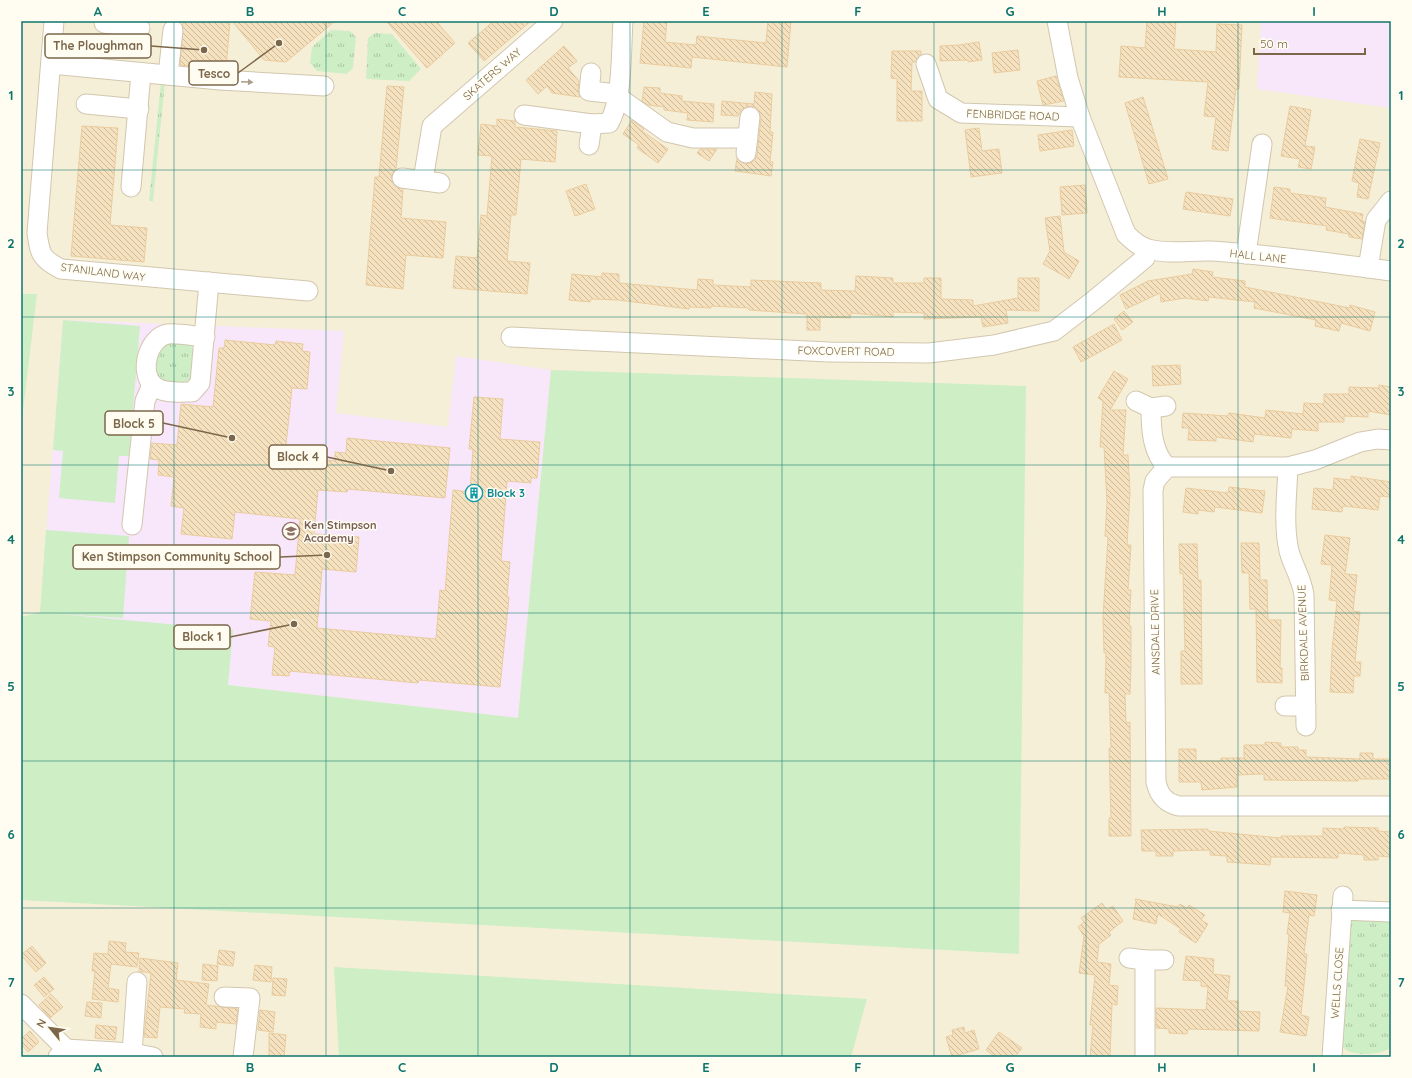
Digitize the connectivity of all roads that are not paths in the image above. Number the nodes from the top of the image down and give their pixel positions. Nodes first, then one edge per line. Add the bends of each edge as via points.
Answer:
1 (54, 21) edge
2 (553, 21) edge
3 (623, 21) edge
4 (1057, 21) edge
5 (104, 23) dead end
6 (140, 28) dead end
7 (173, 30) dead end
8 (51, 64) junction
9 (926, 64) dead end
10 (591, 73) dead end
11 (154, 74) junction
12 (324, 86) dead end
13 (618, 96) junction
14 (86, 104) dead end
15 (139, 109) junction
16 (524, 115) dead end
17 (750, 117) dead end
18 (1080, 117) junction
19 (601, 124) junction
20 (1262, 144) dead end
21 (588, 146) dead end
22 (402, 178) dead end
23 (131, 187) dead end
24 (1391, 201) edge
25 (1148, 249) junction
26 (1246, 254) junction
27 (1368, 268) junction
28 (1391, 271) edge
29 (210, 282) junction
30 (308, 291) dead end
31 (205, 337) junction
32 (511, 337) dead end
33 (152, 384) junction
34 (1151, 405) dead end
35 (1391, 440) edge
36 (1167, 467) junction
37 (1288, 467) junction
38 (132, 525) dead end
39 (1285, 706) dead end
40 (1306, 706) junction
41 (1306, 726) dead end
42 (1391, 806) edge
43 (1391, 912) edge
44 (1164, 960) dead end
45 (137, 982) dead end
46 (224, 997) dead end
47 (21, 1004) edge
48 (62, 1053) edge
49 (132, 1053) junction
50 (153, 1057) edge
51 (243, 1057) edge
52 (1145, 1057) edge
53 (1332, 1057) edge

1 - 8 street, STANILAND WAY
2 - 22 street, SKATERS WAY via 432,126 432,181
3 - 13 street
4 - 18 street via 1068,78
5 - 6 street
7 - 11 street
8 - 11 street
8 - 29 street, STANILAND WAY via 37,233 40,252 45,259 61,269
9 - 18 street, FENBRIDGE ROAD via 938,100 961,113
10 - 13 street via 589,91
11 -> 12 street
11 - 15 street
13 - 17 street via 667,132 694,138 747,145
13 - 19 street via 614,115
14 - 15 street
15 - 23 street
16 - 19 street
18 - 25 street via 1126,234
19 - 21 street
20 - 26 street
24 - 27 street via 1376,220
25 - 26 street, HALL LANE
25 - 32 street, FOXCOVERT ROAD via 1145,258 1054,331 994,345 929,353 829,352
26 - 27 street, HALL LANE
27 - 28 street, HALL LANE
29 - 30 street, STANILAND WAY
29 - 31 street
31 - 33 street via 167,334 154,342 148,355 147,373
31 - 33 street via 200,383 192,392 160,390
33 - 38 street via 144,401
34 - 36 street via 1151,426 1158,458
35 - 37 street via 1360,442 1315,460
36 - 37 street
36 - 42 street, AINSDALE DRIVE via 1155,481 1153,490 1156,782 1160,794 1168,802 1179,806
37 - 40 street, BIRKDALE AVENUE via 1287,536 1290,552 1303,582 1304,595
39 - 40 street
40 - 41 street, BIRKDALE AVENUE
43 - 53 street, WELLS CLOSE via 1342,903
44 - 52 street via 1137,959
45 - 49 street
46 - 51 street via 250,998
47 - 48 street
48 - 49 street
49 - 50 street

